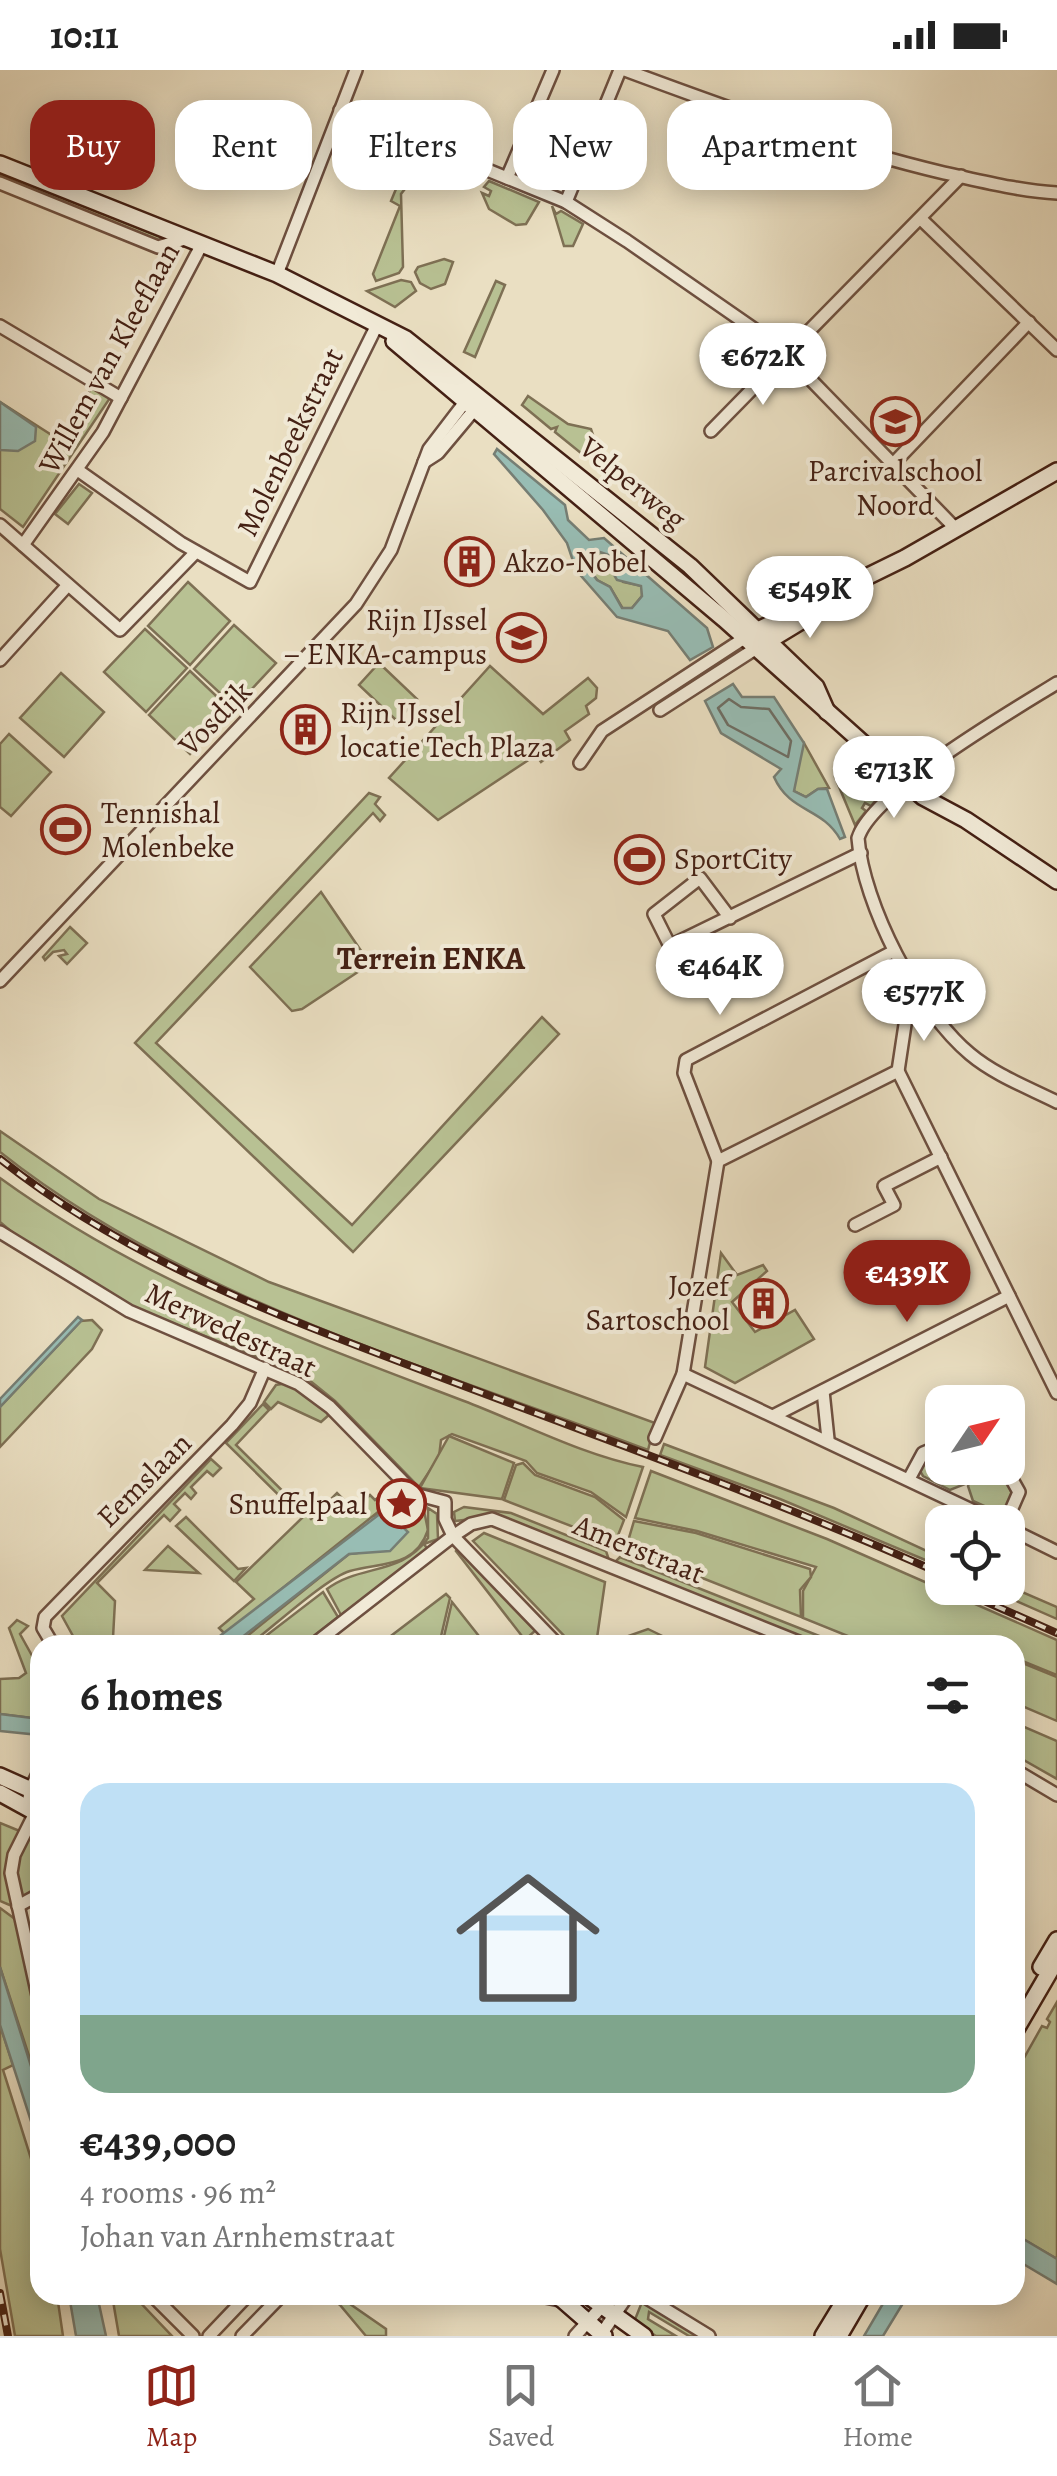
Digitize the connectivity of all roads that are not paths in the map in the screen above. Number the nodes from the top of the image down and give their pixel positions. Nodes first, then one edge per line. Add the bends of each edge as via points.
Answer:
1 (356, 70) edge
2 (553, 70) edge
3 (622, 70) edge
4 (344, 100) edge
5 (332, 130) edge
6 (0, 164) edge
7 (493, 172) edge
8 (960, 176) junction
9 (508, 178) junction
10 (0, 183) edge
11 (1057, 193) edge
12 (566, 202) junction
13 (922, 220) junction
14 (195, 241) junction
15 (276, 274) junction
16 (1028, 322) junction
17 (377, 325) junction
18 (0, 326) edge
19 (1057, 350) edge
20 (786, 355) junction
21 (121, 398) junction
22 (470, 406) junction
23 (711, 431) dead end
24 (892, 464) junction
25 (79, 471) junction
26 (1057, 471) edge
27 (0, 525) edge
28 (956, 529) junction
29 (24, 544) junction
30 (196, 552) junction
31 (68, 585) junction
32 (758, 638) junction
33 (0, 660) edge
34 (1057, 683) edge
35 (660, 710) dead end
36 (580, 763) dead end
37 (911, 783) junction
38 (861, 854) junction
39 (1057, 881) edge
40 (730, 918) junction
41 (894, 952) junction
42 (0, 981) edge
43 (925, 999) junction
44 (898, 1070) junction
45 (1057, 1102) edge
46 (940, 1156) junction
47 (718, 1161) junction
48 (856, 1225) dead end
49 (0, 1232) edge
50 (1009, 1296) junction
51 (265, 1368) junction
52 (683, 1374) junction
53 (823, 1391) junction
54 (1057, 1393) edge
55 (775, 1416) junction
56 (656, 1438) dead end
57 (828, 1440) junction
58 (925, 1452) edge
59 (909, 1479) junction
60 (962, 1505) edge
61 (1025, 1535) edge
62 (453, 1536) junction
63 (1057, 1552) edge
64 (47, 1635) edge
65 (326, 1635) edge
66 (548, 1635) edge
67 (782, 1635) edge
68 (0, 1776) edge
69 (1025, 1776) edge
70 (0, 1793) edge
71 (1057, 1795) edge
72 (30, 1799) edge
73 (30, 1802) edge
74 (30, 1818) edge
75 (30, 1900) edge
76 (18, 1907) junction
77 (1057, 1940) edge
78 (1057, 1959) edge
79 (30, 1960) edge
80 (1025, 1995) edge
81 (1025, 2014) edge
82 (162, 2305) edge
83 (238, 2305) edge
84 (272, 2305) edge
85 (564, 2305) edge
86 (658, 2305) edge
87 (842, 2305) edge
88 (857, 2305) edge
89 (609, 2306) edge
90 (580, 2331) edge
91 (602, 2335) edge
92 (193, 2336) edge
93 (209, 2336) edge
94 (242, 2336) edge
95 (644, 2336) edge
96 (708, 2336) edge
97 (824, 2336) edge
98 (839, 2336) edge

1 - 4 street
2 - 9 street
3 - 8 street via 785,128
3 - 12 street
5 - 15 street
6 - 14 main road, Velperweg
7 - 9 street
8 - 11 street
8 - 13 street
9 - 12 street
10 - 14 street, Velperweg via 158,247
12 - 20 street
13 - 16 street
13 - 20 street
14 - 15 main road, Velperweg
14 - 21 street, Willem van Kleeflaan
15 - 17 main road, Velperweg
16 - 19 street
16 - 24 street
17 - 22 main road, Velperweg
17 - 30 street, Molenbeekstraat via 250,582
17 - 32 main road, Velperweg via 406,339 633,518
18 - 21 street
20 - 23 street
20 - 24 street
21 - 25 street, Willem van Kleeflaan
22 - 32 main road, Velperweg
22 - 42 street, Vosdijk via 438,453 424,462 391,550 356,604
24 - 28 street
25 - 29 street, Willem van Kleeflaan
25 - 30 street
26 - 28 main road
27 - 29 street
28 - 32 main road
29 - 31 street
30 - 31 street via 120,630
31 - 33 street
32 - 35 street
32 - 36 street via 602,732
32 - 37 main road, Velperweg via 816,687 827,712
34 - 37 street
37 - 38 street via 861,829
37 - 39 main road, Velperweg
38 - 40 street
38 - 41 street
40 - 40 street via 670,946 654,914 700,878
41 - 43 street
41 - 47 street via 686,1060 684,1072
43 - 44 street via 906,1018
43 - 45 street via 964,1050
44 - 46 street
44 - 47 street
46 - 48 street via 884,1186 894,1205
46 - 50 street
47 - 52 street
49 - 51 street, Merwedestraat via 129,1311
50 - 53 street
50 - 54 street
51 - 62 street, Merwedestraat via 321,1399 415,1494 446,1502
51 - 64 street, Eemslaan via 232,1424 45,1617
52 - 55 street
52 - 56 street
53 - 55 street
53 - 57 street
55 - 57 street
57 - 59 street
58 - 59 street
59 - 60 street
61 - 63 street
62 - 65 street, Amerstraat
62 - 66 street
62 - 67 street, Amerstraat via 483,1520 503,1521
68 - 72 main road
69 - 71 street
70 - 73 main road
74 - 76 street via 12,1861
75 - 76 street
76 - 79 street
77 - 80 main road
78 - 81 main road
82 - 92 street
83 - 93 street
84 - 94 street
85 - 90 main road
86 - 96 street
87 - 97 main road
88 - 98 main road
89 - 90 street
89 - 91 street
89 - 95 main road
90 - 91 main road

